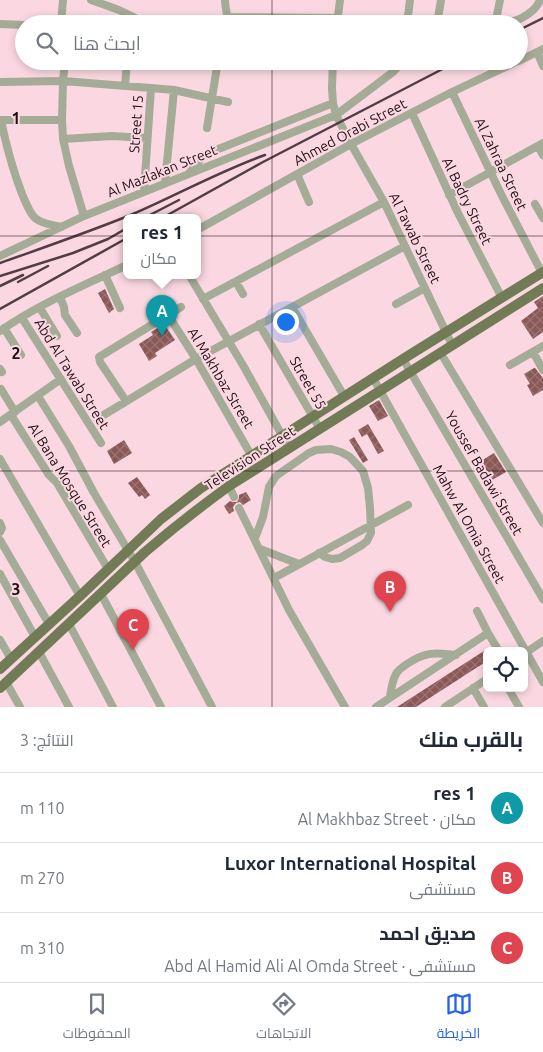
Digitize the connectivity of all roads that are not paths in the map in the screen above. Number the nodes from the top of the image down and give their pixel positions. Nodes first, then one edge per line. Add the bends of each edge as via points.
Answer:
1 (62, 0) edge
2 (91, 0) edge
3 (225, 0) edge
4 (340, 0) edge
5 (410, 0) edge
6 (441, 0) edge
7 (500, 0) edge
8 (540, 0) edge
9 (61, 15) edge
10 (126, 15) edge
11 (227, 15) edge
12 (339, 15) edge
13 (408, 15) edge
14 (439, 15) edge
15 (497, 15) edge
16 (527, 15) edge
17 (0, 24) edge
18 (15, 25) edge
19 (540, 51) edge
20 (528, 56) edge
21 (543, 66) edge
22 (64, 70) edge
23 (126, 70) edge
24 (215, 70) edge
25 (333, 70) edge
26 (395, 70) edge
27 (499, 70) edge
28 (63, 81) junction
29 (0, 82) edge
30 (125, 86) junction
31 (151, 88) junction
32 (174, 90) junction
33 (452, 92) junction
34 (212, 99) junction
35 (228, 102) dead end
36 (333, 103) junction
37 (412, 113) junction
38 (336, 115) junction
39 (0, 120) edge
40 (62, 120) junction
41 (207, 128) dead end
42 (147, 138) junction
43 (63, 139) junction
44 (351, 144) junction
45 (541, 144) edge
46 (543, 155) edge
47 (490, 172) junction
48 (189, 173) junction
49 (297, 174) junction
50 (164, 183) junction
51 (144, 191) junction
52 (449, 195) junction
53 (309, 202) dead end
54 (384, 202) junction
55 (535, 204) dead end
56 (84, 216) junction
57 (543, 218) edge
58 (61, 227) junction
59 (201, 228) edge
60 (405, 246) junction
61 (0, 256) edge
62 (123, 267) edge
63 (542, 273) edge
64 (105, 275) junction
65 (191, 279) edge
66 (236, 282) junction
67 (425, 288) junction
68 (543, 288) edge
69 (243, 294) dead end
70 (60, 296) junction
71 (502, 298) junction
72 (203, 299) junction
73 (396, 304) dead end
74 (181, 307) dead end
75 (292, 307) junction
76 (40, 308) junction
77 (120, 308) dead end
78 (168, 315) junction
79 (22, 318) junction
80 (259, 324) junction
81 (2, 330) edge
82 (446, 332) junction
83 (77, 333) dead end
84 (57, 336) dead end
85 (229, 341) junction
86 (452, 345) junction
87 (543, 346) edge
88 (440, 352) junction
89 (533, 352) junction
90 (21, 355) dead end
91 (196, 359) junction
92 (403, 359) junction
93 (510, 365) dead end
94 (543, 370) edge
95 (410, 371) junction
96 (373, 378) junction
97 (61, 379) junction
98 (1, 389) edge
99 (380, 390) junction
100 (38, 396) junction
101 (344, 396) junction
102 (126, 401) junction
103 (13, 414) junction
104 (102, 416) dead end
105 (312, 416) junction
106 (0, 422) edge
107 (320, 429) junction
108 (282, 435) junction
109 (101, 443) dead end
110 (290, 448) junction
111 (252, 455) junction
112 (0, 459) edge
113 (221, 474) junction
114 (229, 486) junction
115 (234, 497) dead end
116 (408, 505) dead end
117 (239, 508) dead end
118 (0, 523) edge
119 (543, 523) edge
120 (371, 525) junction
121 (0, 532) edge
122 (255, 538) junction
123 (0, 540) edge
124 (260, 549) junction
125 (128, 551) junction
126 (319, 553) junction
127 (117, 562) junction
128 (135, 562) junction
129 (299, 564) junction
130 (108, 569) junction
131 (124, 573) junction
132 (0, 574) edge
133 (274, 578) junction
134 (101, 594) junction
135 (80, 596) junction
136 (543, 599) edge
137 (477, 612) dead end
138 (50, 624) junction
139 (68, 624) junction
140 (488, 633) junction
141 (35, 637) junction
142 (0, 640) edge
143 (543, 641) edge
144 (497, 647) edge
145 (522, 647) edge
146 (528, 651) edge
147 (39, 652) junction
148 (456, 655) junction
149 (528, 658) edge
150 (12, 659) junction
151 (0, 669) edge
152 (483, 682) edge
153 (543, 682) edge
154 (3, 685) edge
155 (473, 688) junction
156 (510, 692) edge
157 (390, 697) junction
158 (20, 707) edge
159 (69, 707) edge
160 (113, 707) edge
161 (161, 707) edge
162 (212, 707) edge
163 (344, 707) edge
164 (376, 707) edge
165 (444, 707) edge
166 (484, 707) edge
167 (519, 707) edge

1 - 9 street
2 - 10 street
3 - 11 street
4 - 12 street
5 - 13 street
6 - 14 street
7 - 15 street
8 - 16 street
17 - 18 street
19 - 20 street, Ahmed Orabi Street
19 - 21 street
22 - 28 street
23 - 30 street
24 - 34 street
25 - 36 street, Al Tawab Street
26 - 38 street, Al Mazlakan Street
27 - 33 street, Ahmed Orabi Street
28 - 29 street
28 - 30 street
28 - 40 street
30 - 31 street
31 - 32 street
31 - 42 street, Street 15
32 - 34 street
32 - 50 street
33 - 37 street, Ahmed Orabi Street
33 - 47 street, Al Zahraa Street
34 - 35 street
34 - 41 street
36 - 38 street, Al Tawab Street
36 - 48 street via 211,152
37 - 44 street, Ahmed Orabi Street
37 - 52 street, Al Badry Street
38 - 44 street, Al Tawab Street
38 - 48 street, Al Mazlakan Street
39 - 40 street
39 - 58 street via 30,213 37,220
40 - 43 street
42 - 43 street
42 - 51 street, Street 15
43 - 56 street
44 - 49 street, Ahmed Orabi Street
44 - 54 street, Al Tawab Street
45 - 46 street
45 - 47 street
47 - 52 street
47 - 63 street, Al Zahraa Street
48 - 50 street, Al Mazlakan Street
49 - 53 street
49 - 59 street, Ahmed Orabi Street
50 - 51 street, Al Mazlakan Street
51 - 56 street, Al Mazlakan Street
52 - 71 street, Al Badry Street
54 - 60 street, Al Tawab Street
54 - 66 street
55 - 57 street
56 - 58 street, Al Mazlakan Street
58 - 61 street, Al Mazlakan Street
60 - 67 street, Al Tawab Street
60 - 75 street
62 - 64 street
63 - 71 main road, Television Street
64 - 70 street
64 - 77 street
65 - 72 street
66 - 69 street
66 - 72 street
67 - 73 street
67 - 82 street, Al Tawab Street
68 - 86 main road, Television Street
70 - 76 street
70 - 83 street via 65,315
71 - 82 main road, Television Street
72 - 85 street
74 - 78 street
75 - 80 street
75 - 101 street
76 - 79 street
76 - 84 street
78 - 91 street, Al Makhbaz Street
78 - 102 street via 99,357
79 - 81 street
79 - 97 street, Abd Al Tawab Street
80 - 85 street
80 - 105 street, Street 55
81 - 90 street
82 - 86 street, Al Tawab Street
82 - 92 main road, Television Street
85 - 91 street
85 - 108 street
86 - 88 main road, Television Street
87 - 89 street
88 - 95 main road, Television Street
88 - 119 street
89 - 93 street
89 - 94 street
91 - 102 street
91 - 111 street, Al Makhbaz Street
92 - 95 street, Youssef Badawi Street
92 - 96 main road, Television Street
95 - 99 main road, Television Street
95 - 136 street, Youssef Badawi Street
96 - 99 street, Mahw Al Omia Street
96 - 101 main road, Television Street
97 - 100 street
97 - 109 street, Abd Al Tawab Street
98 - 103 street, Al Bana Mosque Street
99 - 107 main road, Television Street
99 - 145 street, Mahw Al Omia Street
100 - 103 street
100 - 125 street
101 - 105 main road, Television Street
102 - 104 street
103 - 106 street
103 - 130 street, Al Bana Mosque Street
105 - 107 street, Street 55
105 - 108 main road, Television Street
107 - 110 main road, Television Street
108 - 110 street
108 - 111 main road, Television Street
110 - 114 main road, Television Street
111 - 113 main road, Television Street
112 - 135 street
113 - 114 main road
113 - 125 main road, Television Street via 180,503
114 - 115 street
114 - 128 main road, Television Street via 170,530
116 - 120 street
117 - 122 street
118 - 121 street
120 - 122 street via 363,471 350,457 340,452 316,450 272,481
120 - 126 street
120 - 126 street via 367,540 340,558 332,559
122 - 124 street
123 - 138 street
124 - 129 street
124 - 133 street
125 - 127 main road, Television Street
125 - 128 street
126 - 129 street
127 - 130 main road, Television Street
127 - 131 main road
128 - 131 main road, Television Street
128 - 162 street
129 - 133 street
130 - 135 main road, Television Street
131 - 134 main road, Television Street
132 - 141 street
133 - 163 street
134 - 139 main road, Television Street
134 - 161 street
135 - 138 main road, Television Street
137 - 140 street
138 - 141 main road, Television Street
139 - 147 main road, Television Street
139 - 160 street
140 - 144 street
140 - 148 street
141 - 150 main road, Television Street
142 - 150 street
143 - 146 street
147 - 154 main road, Television Street
147 - 159 street
148 - 157 street
148 - 157 street via 427,653 399,669
149 - 153 street, Mahw Al Omia Street
150 - 151 main road, Television Street
152 - 155 street
154 - 158 street
155 - 165 street
155 - 166 street
156 - 167 street
157 - 164 street

